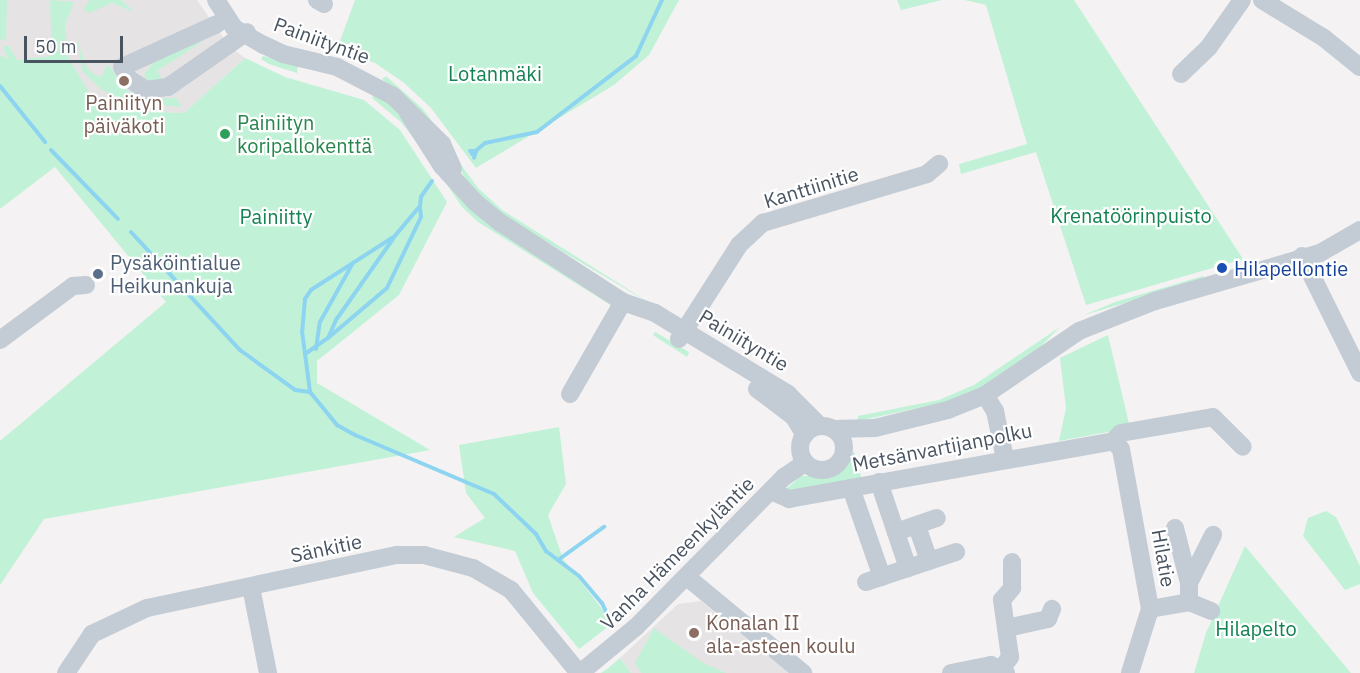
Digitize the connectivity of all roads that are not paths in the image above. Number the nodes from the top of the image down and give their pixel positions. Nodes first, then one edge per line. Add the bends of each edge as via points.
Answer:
1 (216, 0) edge
2 (231, 0) edge
3 (1242, 0) edge
4 (1262, 0) edge
5 (217, 24) dead end
6 (248, 32) junction
7 (1360, 67) edge
8 (1181, 74) dead end
9 (939, 164) dead end
10 (1360, 216) edge
11 (1360, 230) edge
12 (1303, 255) junction
13 (86, 285) dead end
14 (629, 305) junction
15 (681, 336) junction
16 (0, 340) edge
17 (1360, 373) edge
18 (570, 394) dead end
19 (985, 395) junction
20 (875, 428) junction
21 (819, 430) junction
22 (1117, 445) junction
23 (1243, 447) dead end
24 (844, 449) junction
25 (1005, 459) junction
26 (806, 463) junction
27 (879, 482) junction
28 (851, 488) junction
29 (771, 491) junction
30 (937, 518) dead end
31 (917, 526) junction
32 (1175, 528) dead end
33 (897, 534) junction
34 (1213, 535) dead end
35 (871, 545) junction
36 (956, 552) dead end
37 (929, 561) junction
38 (1011, 562) dead end
39 (908, 568) junction
40 (687, 577) junction
41 (1189, 583) junction
42 (251, 587) junction
43 (1189, 602) junction
44 (1052, 609) dead end
45 (1150, 609) junction
46 (1210, 611) dead end
47 (1007, 628) junction
48 (1004, 671) edge
49 (66, 673) edge
50 (268, 673) edge
51 (579, 673) edge
52 (803, 673) edge
53 (951, 673) edge
54 (1130, 673) edge

1 - 6 street, Painiityntie via 234,28
2 - 6 street, Painiityntie
3 - 8 street via 1209,47
4 - 7 street via 1324,38
5 - 6 street via 122,67 129,80 146,90 168,87
6 - 14 street, Painiityntie via 283,54 337,67 393,96 431,152 501,223
9 - 15 street, Kanttiinitie via 927,174 763,223 739,245
10 - 12 street via 1315,243
11 - 12 street via 1320,253
12 - 17 street
12 - 19 street via 1155,301 1079,331
13 - 16 street via 73,286
14 - 15 street, Painiityntie via 648,309
14 - 18 street
15 - 21 street, Painiityntie via 788,394
19 - 20 street via 948,411
19 - 25 street via 995,411
20 - 21 street
20 - 24 street
21 - 24 street via 841,436
21 - 26 street via 800,448
22 - 23 street, Metsänvartijanpolku via 1121,433 1213,417
22 - 25 street, Metsänvartijanpolku
22 - 45 street, Hilatie
24 - 26 street via 840,461 829,469 816,469
25 - 27 street, Metsänvartijanpolku
26 - 29 street, Vanha Hämeenkyläntie
27 - 28 street, Metsänvartijanpolku
27 - 33 street
28 - 29 street, Metsänvartijanpolku via 789,499
28 - 35 street
29 - 40 street, Vanha Hämeenkyläntie
30 - 31 street
31 - 33 street
31 - 37 street
32 - 41 street
33 - 35 street
33 - 39 street
34 - 41 street
35 - 39 street via 874,580
36 - 37 street
37 - 39 street
38 - 47 street via 1012,588 1002,600
40 - 51 street, Vanha Hämeenkyläntie via 605,656
40 - 52 street
41 - 43 street
42 - 49 street, Sänkitie via 126,615 92,634
42 - 50 street
42 - 51 street, Sänkitie via 397,555 443,558 495,578 511,590
43 - 45 street
43 - 46 street
44 - 47 street via 1048,619
45 - 54 street, Hilatie
47 - 48 street via 1010,657
48 - 53 street via 991,665

